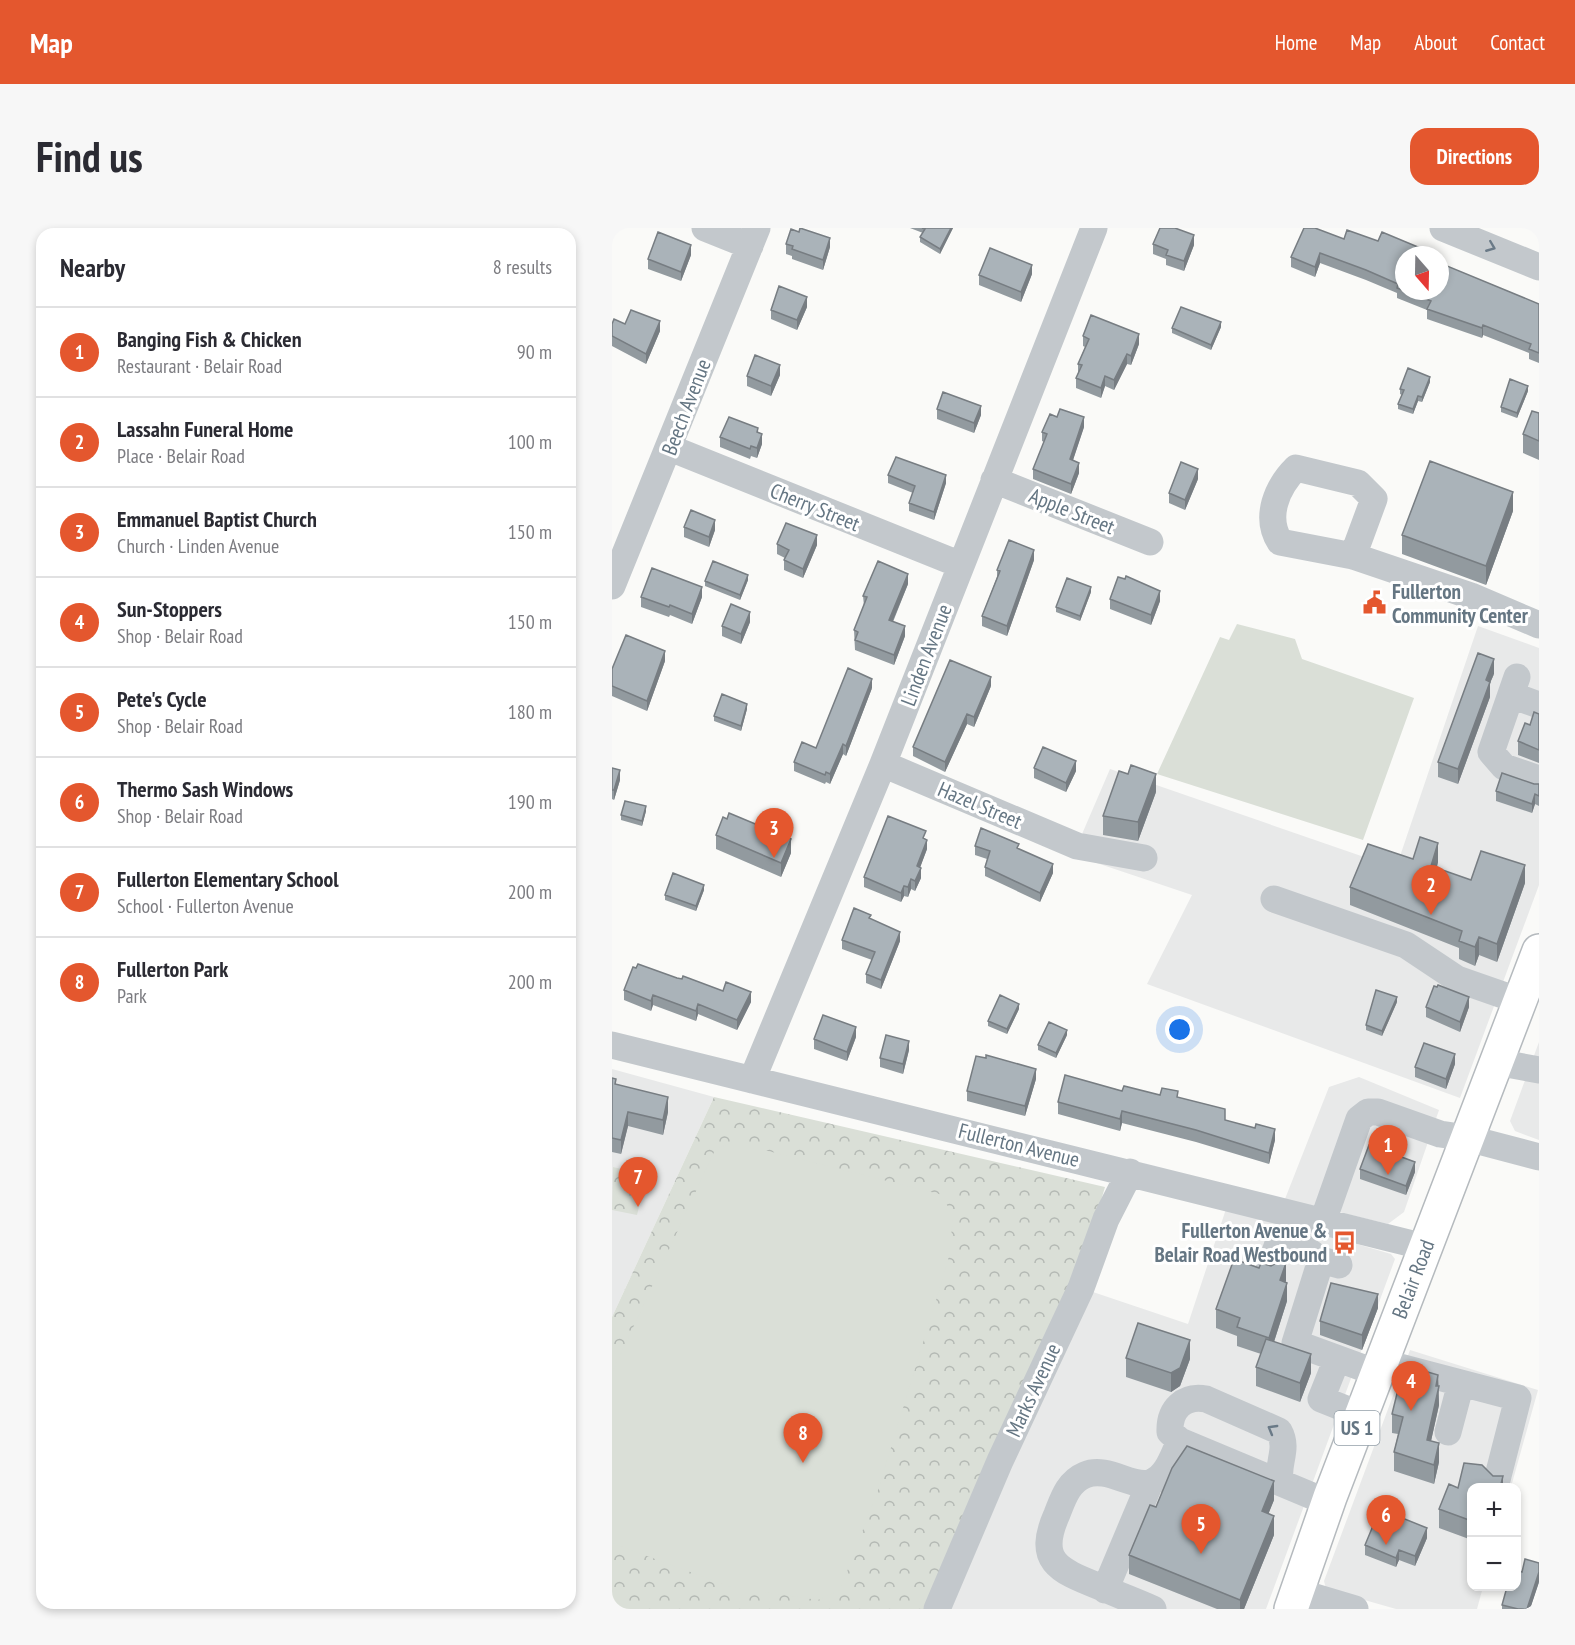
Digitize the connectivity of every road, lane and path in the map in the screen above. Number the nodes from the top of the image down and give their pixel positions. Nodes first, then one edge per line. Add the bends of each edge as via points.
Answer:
1 (705, 228) edge
2 (1094, 228) edge
3 (1443, 228) edge
4 (754, 237) edge
5 (1539, 267) edge
6 (670, 448) junction
7 (994, 480) junction
8 (623, 527) edge
9 (1150, 542) dead end
10 (1353, 556) dead end
11 (961, 565) junction
12 (612, 586) edge
13 (1539, 625) edge
14 (1539, 705) edge
15 (883, 764) junction
16 (1539, 779) edge
17 (1144, 858) dead end
18 (1274, 899) dead end
19 (1539, 951) edge
20 (1520, 1001) junction
21 (612, 1045) edge
22 (1496, 1062) junction
23 (1539, 1070) edge
24 (752, 1080) junction
25 (1467, 1138) junction
26 (1539, 1157) edge
27 (1130, 1172) junction
28 (1314, 1219) junction
29 (1297, 1243) junction
30 (1425, 1247) junction
31 (1269, 1269) edge
32 (1337, 1359) junction
33 (1379, 1368) junction
34 (1461, 1383) junction
35 (1361, 1415) junction
36 (1448, 1432) dead end
37 (1180, 1441) junction
38 (1280, 1480) junction
39 (1497, 1480) edge
40 (1150, 1483) junction
41 (1329, 1503) junction
42 (1105, 1590) junction
43 (1294, 1600) edge
44 (938, 1609) edge
45 (1153, 1609) edge
46 (1355, 1609) edge

1 - 4 street
2 - 7 street, Linden Avenue
3 -> 5 street
4 - 6 street, Beech Avenue
6 - 8 street, Beech Avenue
6 - 11 street, Cherry Street
7 - 9 street, Apple Street
7 - 11 street, Linden Avenue
8 - 12 street, Beech Avenue
10 - 13 street via 1471,596
11 - 15 street, Linden Avenue
14 - 16 street via 1514,686 1491,752 1504,767
15 - 17 street, Hazel Street via 1077,846
15 - 24 street, Linden Avenue
18 - 20 street via 1406,945 1457,979
19 - 20 main road, Belair Road / US 1
20 - 22 main road, Belair Road / US 1
21 - 24 street, Fullerton Avenue
22 - 23 street
22 - 25 main road, Belair Road / US 1
24 - 27 street, Fullerton Avenue
25 - 26 street
25 - 28 street via 1368,1112 1359,1119
25 - 30 main road, Belair Road / US 1
27 - 28 street, Fullerton Avenue
27 - 44 street, Marks Avenue via 1106,1219 1081,1288 1000,1461
28 - 29 street
28 - 30 street, Fullerton Avenue
29 - 31 street via 1280,1238
29 - 32 street via 1330,1263 1295,1343
30 - 33 main road, Belair Road / US 1
32 - 33 street
32 - 35 street via 1321,1399
33 - 34 street
33 - 35 main road, Belair Road / US 1
34 - 36 street
34 - 39 street via 1518,1398
35 - 41 main road, Belair Road / US 1
37 - 38 street
38 -> 37 street via 1284,1440 1279,1431 1206,1399 1196,1397 1175,1408 1169,1419 1170,1432
37 - 40 street via 1162,1475
38 - 41 street
40 - 42 street
40 - 42 street via 1109,1473 1086,1474 1069,1487 1048,1534 1050,1556 1064,1572
41 - 43 main road, Belair Road / US 1
42 - 45 street
43 - 46 street

